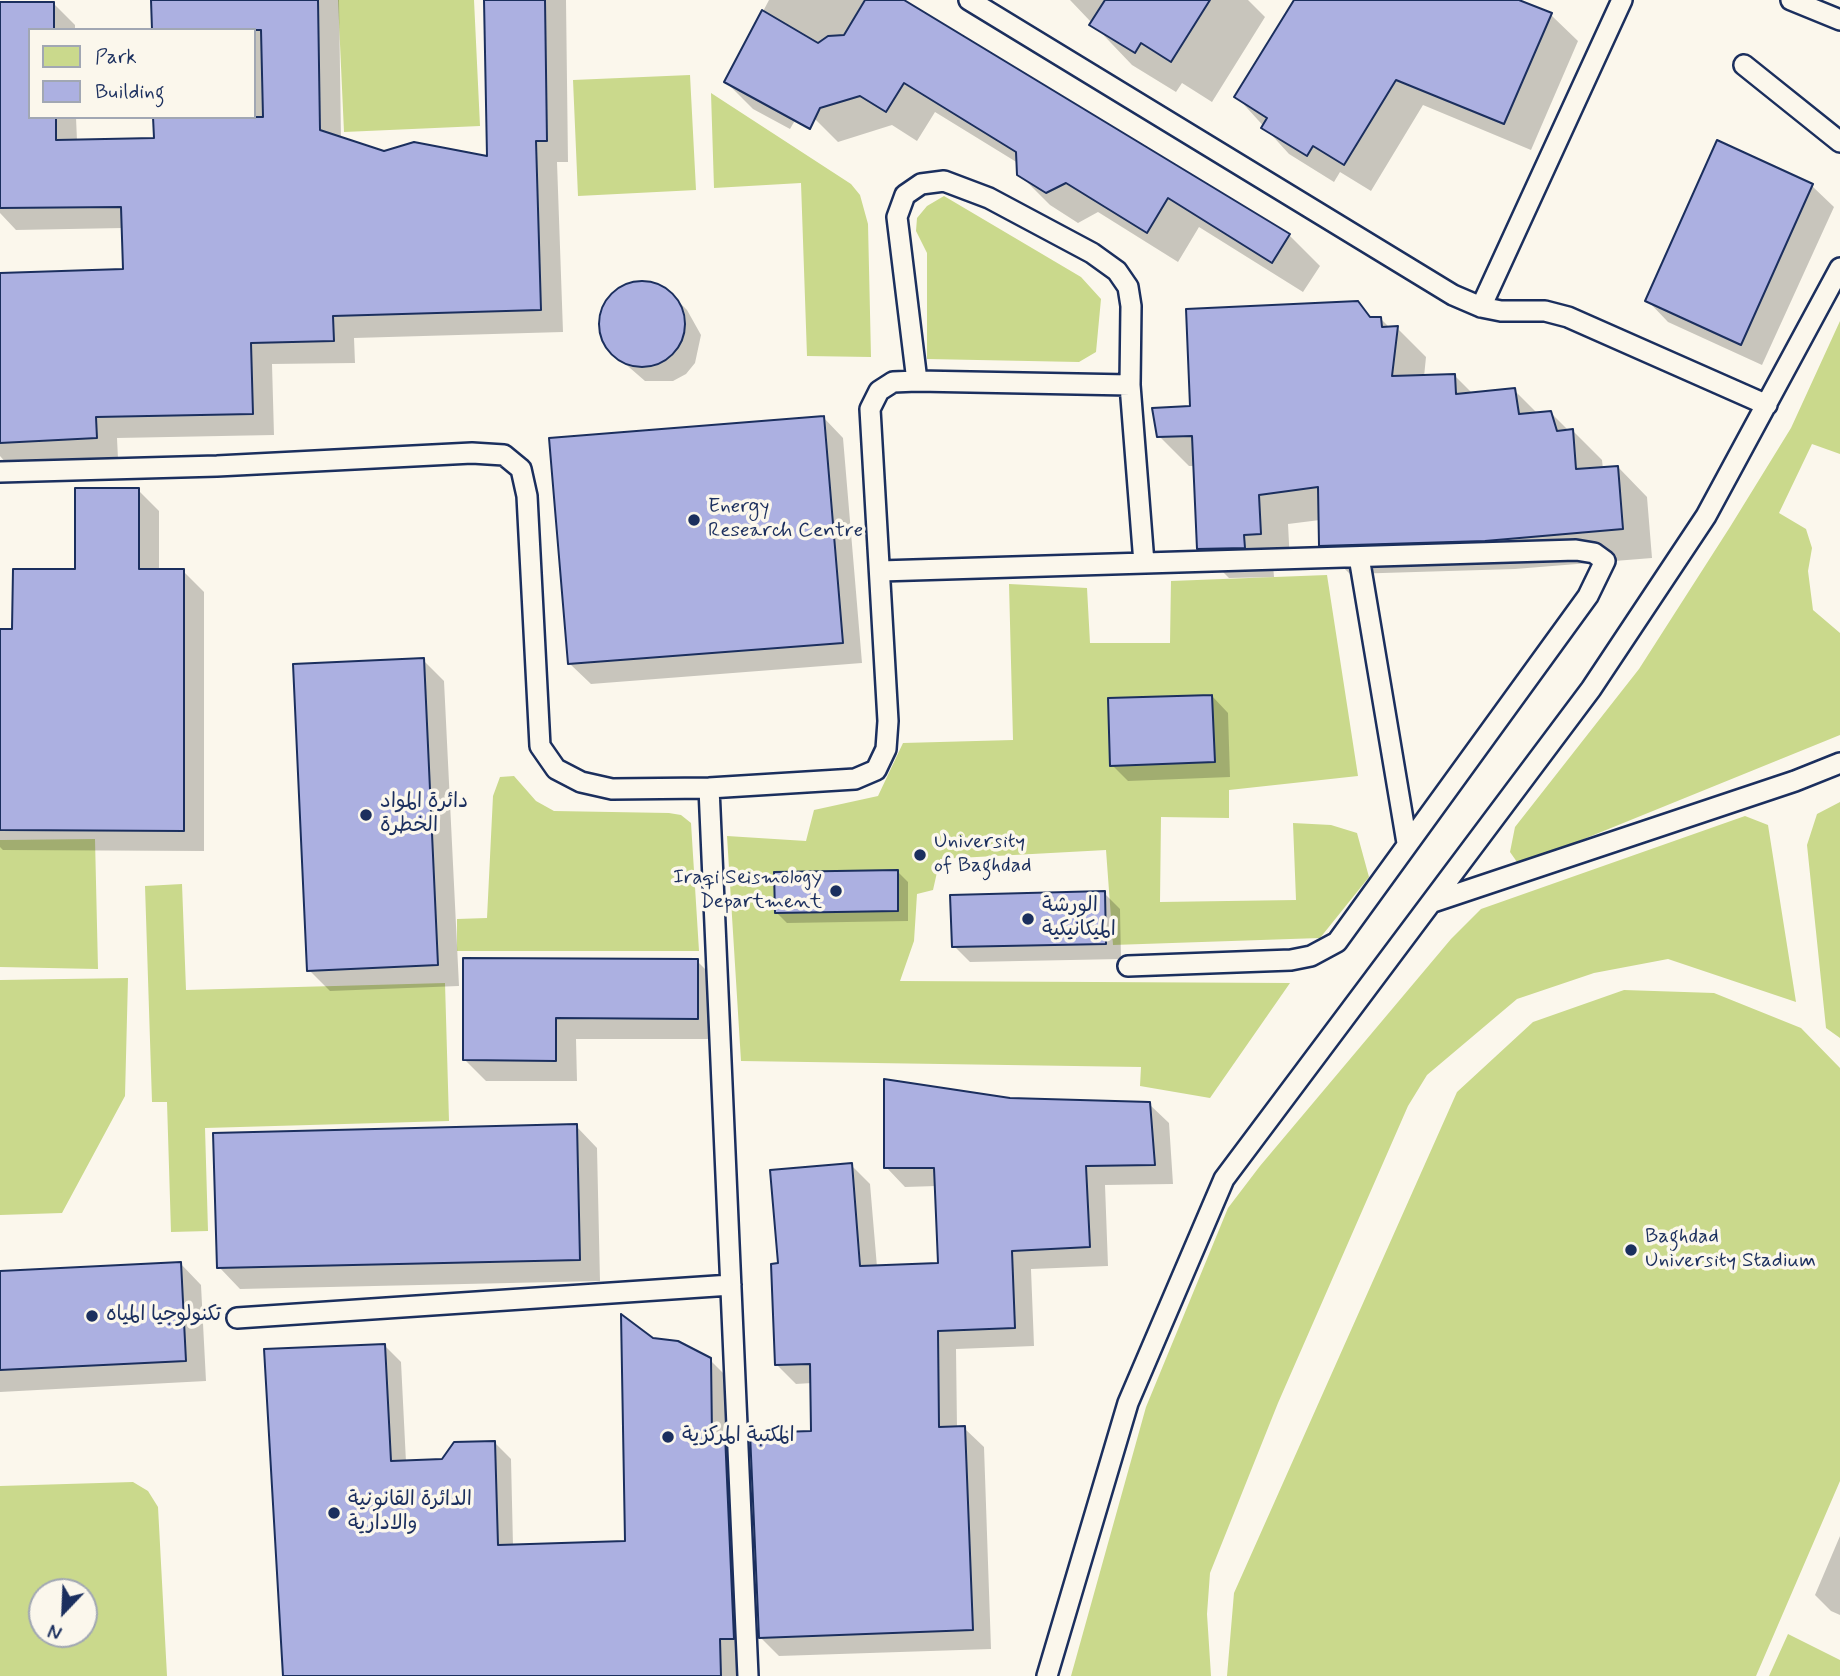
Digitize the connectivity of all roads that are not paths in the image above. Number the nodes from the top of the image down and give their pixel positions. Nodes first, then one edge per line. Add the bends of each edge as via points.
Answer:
1 (969, 0) edge
2 (1622, 0) edge
3 (1791, 0) edge
4 (1840, 20) edge
5 (1744, 65) dead end
6 (1840, 142) edge
7 (1840, 268) edge
8 (1481, 307) junction
9 (917, 381) junction
10 (1130, 385) junction
11 (1767, 405) junction
12 (0, 472) edge
13 (1359, 557) junction
14 (1144, 564) junction
15 (880, 571) junction
16 (1840, 763) edge
17 (709, 788) junction
18 (1408, 843) junction
19 (1433, 902) junction
20 (1128, 966) dead end
21 (731, 1285) junction
22 (237, 1318) dead end
23 (748, 1676) edge
24 (1047, 1676) edge

1 - 8 lane via 1453,295
2 - 8 lane
3 - 4 lane
5 - 6 lane
7 - 11 lane
8 - 11 lane via 1568,317
9 - 10 lane
9 - 10 lane via 897,217 905,195 921,184 944,181 989,198 1117,271 1129,287
9 - 15 lane via 894,382 878,391 870,409
10 - 14 lane
11 - 19 lane via 1706,516 1591,689
12 - 17 lane via 503,455 522,469 527,496 540,746 556,769 581,782 612,789
13 - 14 lane
13 - 18 lane
13 - 18 lane via 1576,551 1594,553 1605,561 1588,596
14 - 15 lane
15 - 17 lane via 888,721 886,749 876,770 855,779
16 - 19 lane
17 - 21 lane
18 - 20 lane via 1337,942 1311,956
19 - 24 lane via 1224,1179 1128,1403
21 - 22 lane
21 - 23 lane

